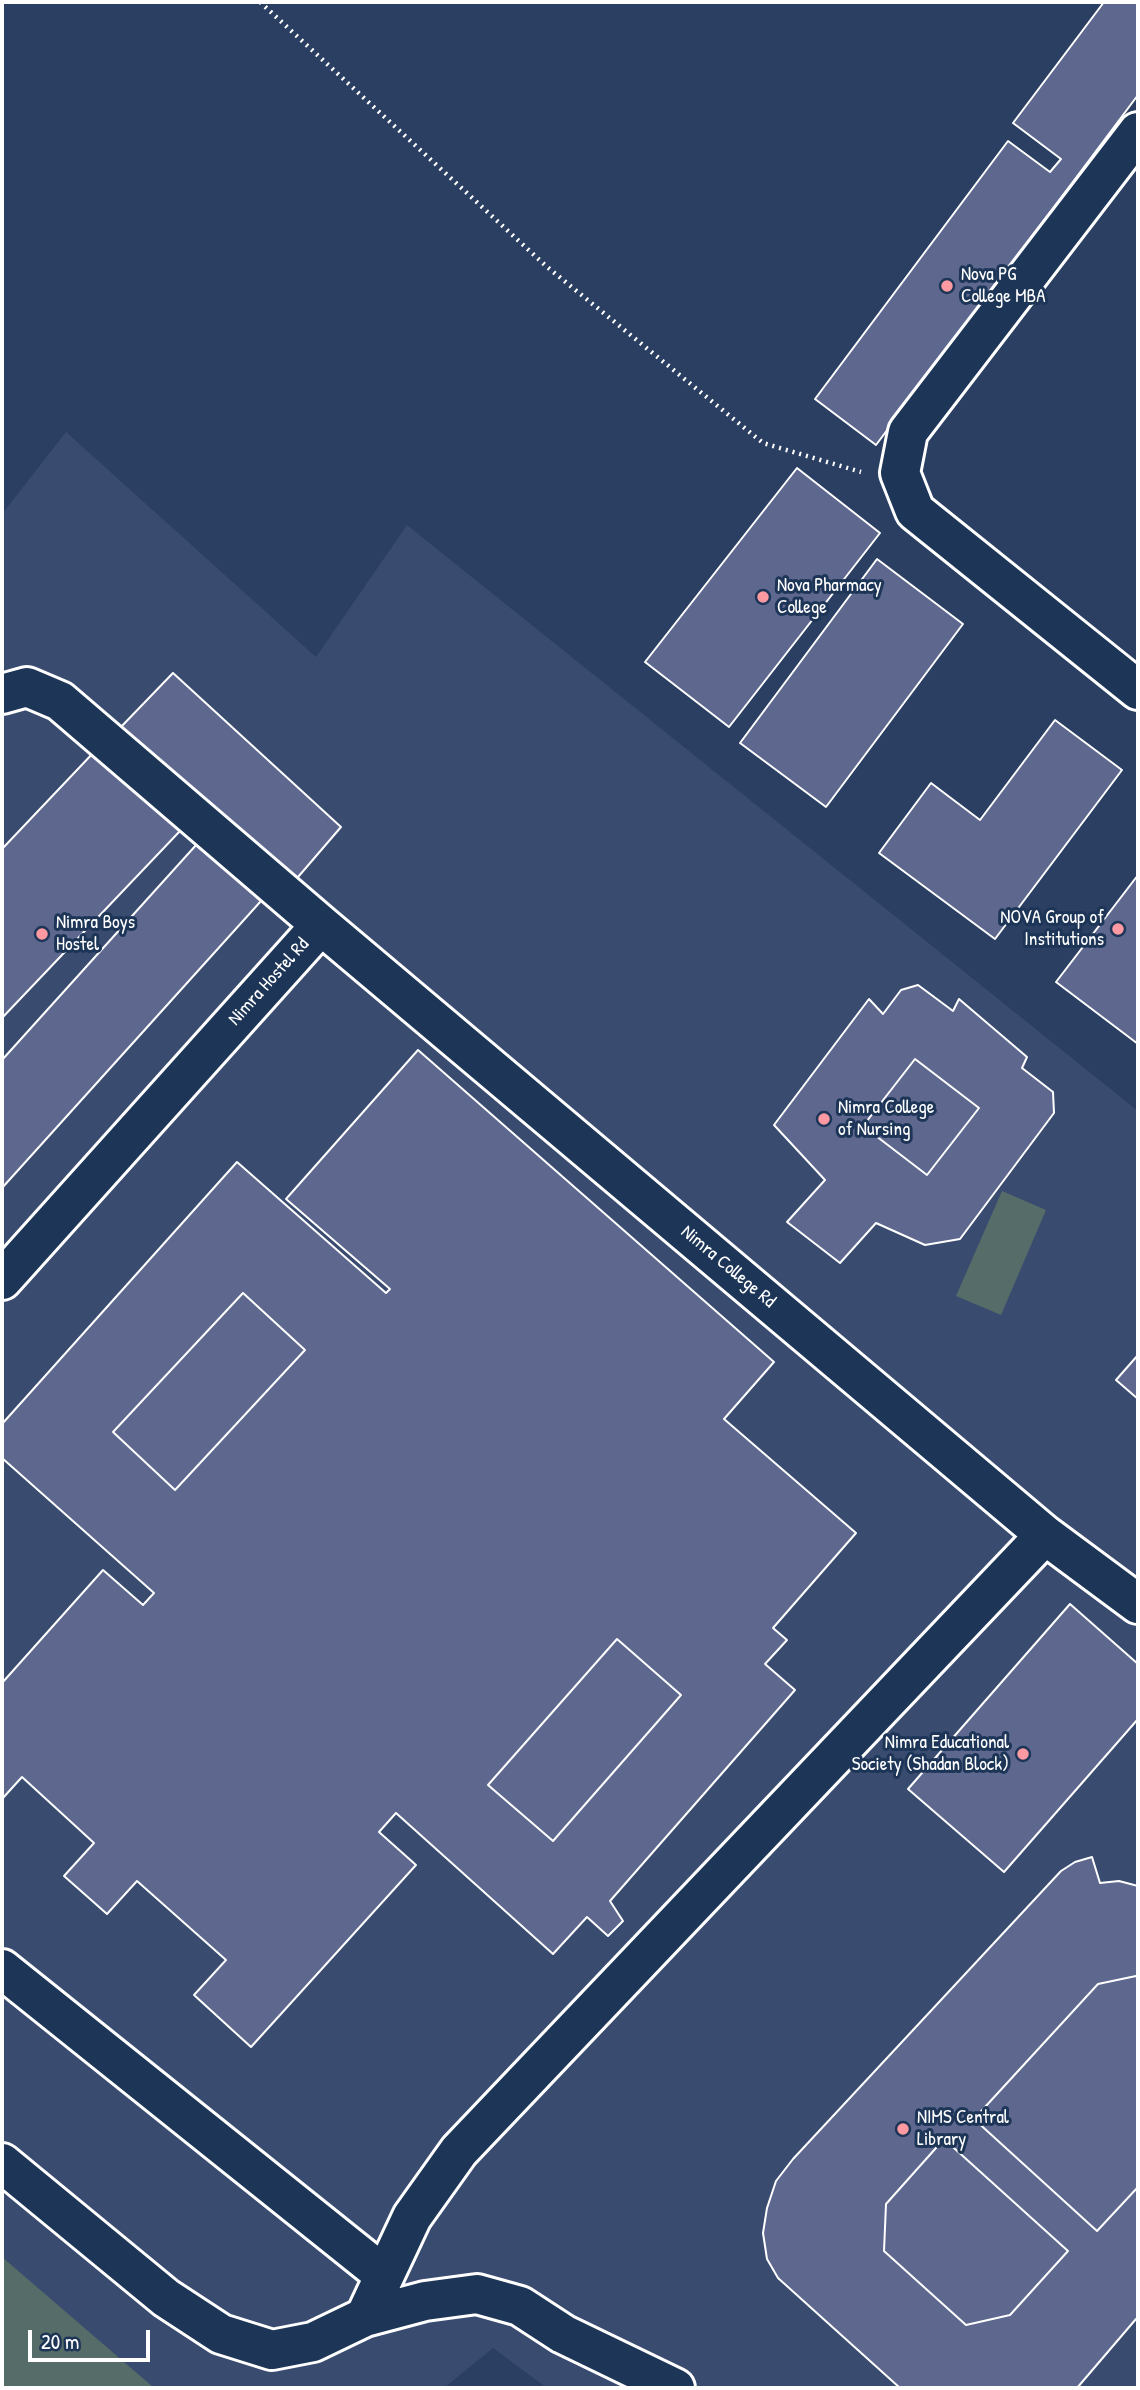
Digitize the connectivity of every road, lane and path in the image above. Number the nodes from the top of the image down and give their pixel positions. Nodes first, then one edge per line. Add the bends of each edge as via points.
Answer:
1 (260, 2) edge
2 (1138, 132) edge
3 (905, 485) junction
4 (1138, 690) edge
5 (2, 694) edge
6 (321, 925) junction
7 (2, 1280) edge
8 (1045, 1535) junction
9 (1138, 1604) edge
10 (2, 1969) edge
11 (2, 2163) edge
12 (384, 2275) junction
13 (365, 2317) junction
14 (675, 2388) edge

1 - 3 path via 546,266 763,443
2 - 3 street via 908,432 901,473
3 - 4 street via 915,511
5 - 6 street, Nimra Hostel Rd via 27,687 60,701
6 - 7 street, Nimra Hostel Rd
6 - 8 street, Nimra College Rd
8 - 9 street, Nimra College Rd
8 - 12 street via 459,2151 412,2217
10 - 12 street
11 - 13 street via 166,2298 221,2334 272,2350 313,2342
12 - 13 street
13 - 14 street via 425,2301 477,2294 520,2306 563,2334

